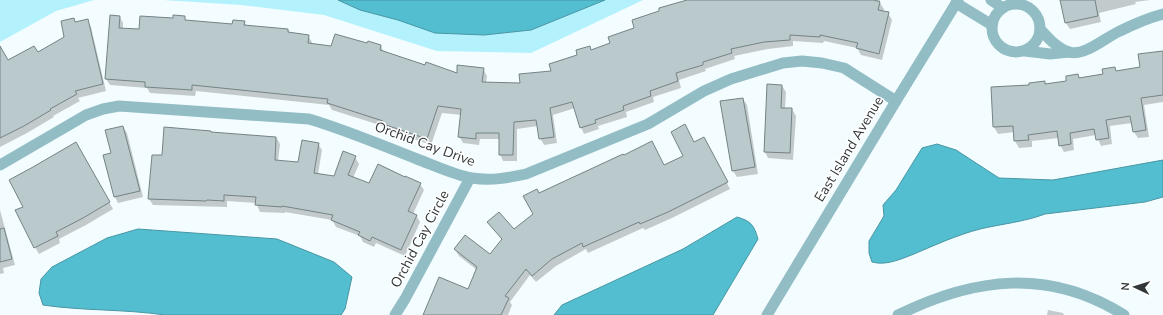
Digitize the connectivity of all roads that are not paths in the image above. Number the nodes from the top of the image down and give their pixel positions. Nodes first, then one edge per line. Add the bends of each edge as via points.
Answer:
1 (991, 0) edge
2 (957, 1) edge
3 (1003, 8) junction
4 (1163, 14) edge
5 (992, 25) junction
6 (1040, 29) junction
7 (1025, 51) junction
8 (1070, 52) junction
9 (896, 101) junction
10 (0, 165) edge
11 (470, 178) junction
12 (395, 315) edge
13 (767, 315) edge
14 (898, 315) edge
15 (1124, 315) edge

1 - 3 street
2 - 5 street
2 - 9 street, East Island Avenue
3 - 5 street via 994,17
3 - 6 street via 1019,4 1030,8 1039,21
4 - 8 street via 1117,32 1090,48
5 - 7 street via 992,34 1001,48 1014,53
6 - 7 street via 1032,46
6 - 8 street via 1051,42
7 - 8 street via 1050,54
9 - 11 street, Orchid Cay Drive via 844,68 802,61 782,63 731,79 704,91 648,124 526,174 505,178
9 - 13 street, East Island Avenue
10 - 11 street, Orchid Cay Drive via 86,116 119,106 309,119
11 - 12 street, Orchid Cay Circle
14 - 15 street via 943,296 1016,283 1039,284 1086,294

